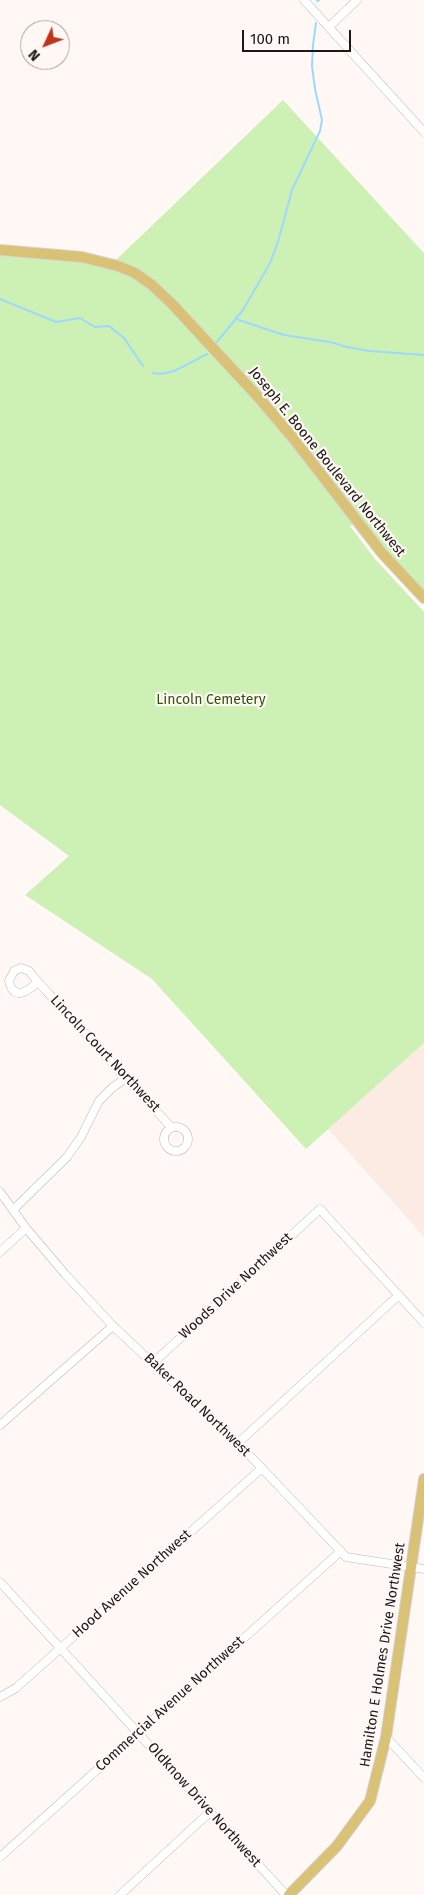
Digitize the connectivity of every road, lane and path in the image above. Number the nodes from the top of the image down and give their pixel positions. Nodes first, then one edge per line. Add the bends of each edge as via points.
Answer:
1 (304, 0) edge
2 (357, 0) edge
3 (329, 27) junction
4 (424, 132) edge
5 (0, 250) edge
6 (424, 598) edge
7 (38, 982) dead end
8 (127, 1078) junction
9 (171, 1127) dead end
10 (0, 1192) edge
11 (13, 1210) junction
12 (26, 1228) junction
13 (0, 1252) edge
14 (399, 1295) junction
15 (424, 1323) edge
16 (113, 1326) junction
17 (153, 1363) junction
18 (0, 1425) edge
19 (238, 1444) junction
20 (262, 1468) junction
21 (424, 1479) edge
22 (341, 1551) junction
23 (411, 1566) junction
24 (424, 1569) edge
25 (0, 1582) edge
26 (61, 1648) junction
27 (0, 1697) edge
28 (138, 1733) junction
29 (386, 1737) junction
30 (424, 1778) edge
31 (210, 1812) junction
32 (0, 1857) edge
33 (120, 1895) edge
34 (288, 1895) edge

1 - 3 street
2 - 3 street
3 - 4 street
5 - 6 main road, Joseph E. Boone Boulevard Northwest via 82,257 118,266 152,285 259,398 382,553
7 - 8 street, Lincoln Court Northwest
8 - 9 street, Lincoln Court Northwest
8 - 11 street via 99,1101 67,1157
10 - 11 street, Baker Road Northwest
11 - 12 street, Baker Road Northwest
12 - 13 street
12 - 16 street, Baker Road Northwest
14 - 15 street
14 - 17 street, Woods Drive Northwest via 320,1209
14 - 19 street
16 - 17 street, Baker Road Northwest
16 - 18 street
17 - 19 street, Baker Road Northwest
19 - 20 street, Baker Road Northwest
20 - 22 street, Baker Road Northwest
20 - 26 street, Hood Avenue Northwest
21 - 23 main road, Hamilton E Holmes Drive Northwest
22 - 23 street, Baker Road Northwest via 346,1557
22 - 28 street, Commercial Avenue Northwest
23 - 24 street, Baker Road Northwest
23 - 29 main road, Hamilton E Holmes Drive Northwest
25 - 26 street, Oldknow Drive Northwest
26 - 27 street, Hood Avenue Northwest via 16,1688
26 - 28 street, Oldknow Drive Northwest
28 - 31 street, Oldknow Drive Northwest
28 - 32 street, Commercial Avenue Northwest
29 - 30 street
29 - 34 main road, Hamilton E Holmes Drive Northwest via 370,1802 337,1846
31 - 33 street
31 - 34 street, Oldknow Drive Northwest

